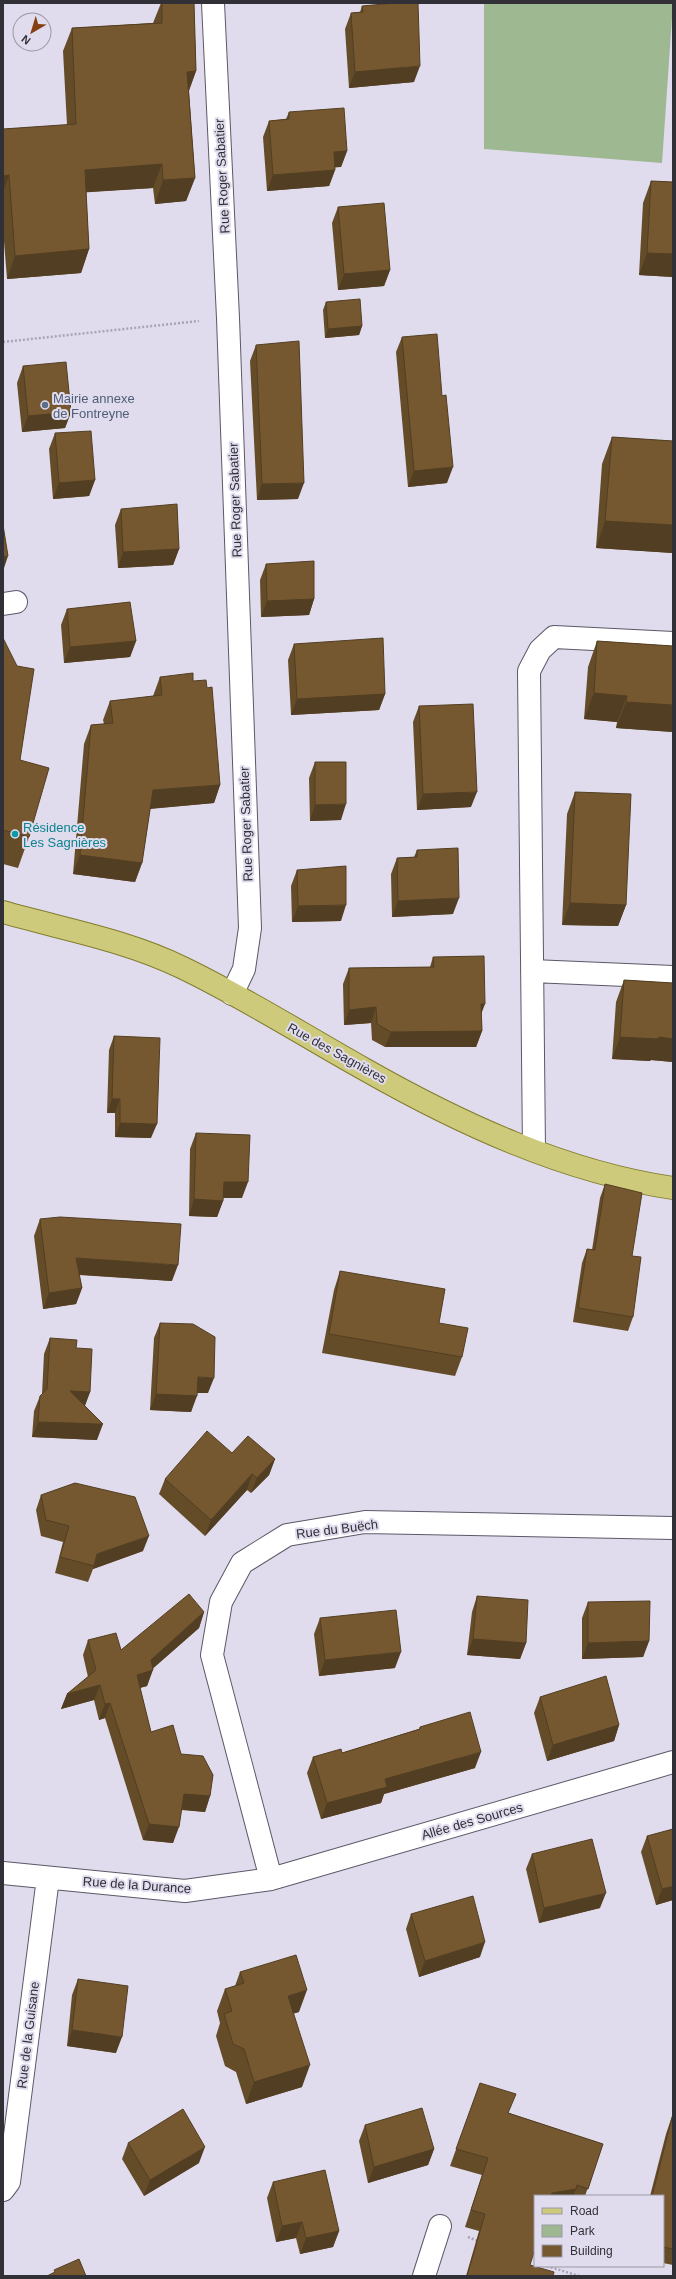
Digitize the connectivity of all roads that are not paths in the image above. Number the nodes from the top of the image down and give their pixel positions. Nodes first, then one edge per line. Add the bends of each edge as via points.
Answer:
1 (213, 3) edge
2 (673, 643) edge
3 (3, 912) edge
4 (532, 972) junction
5 (673, 977) edge
6 (232, 994) junction
7 (534, 1150) junction
8 (673, 1188) edge
9 (673, 1528) edge
10 (673, 1762) edge
11 (3, 1873) edge
12 (48, 1878) junction
13 (271, 1879) junction
14 (3, 2190) edge
15 (440, 2226) road end
16 (424, 2276) edge

1 - 6 street, Rue Roger Sabatier via 228,318 250,928 244,968
2 - 4 street via 554,637 540,650 529,671
3 - 6 main road, Rue des Sagnières via 128,947 180,966
4 - 5 street
4 - 7 street
6 - 7 main road, Rue des Sagnières via 380,1078 480,1129
7 - 8 main road, Rue des Sagnières via 589,1169
9 - 13 street, Rue du Buëch via 366,1522 287,1535 242,1563 221,1602 212,1656
10 - 13 street, Allée des Sources
11 - 12 street, Rue de la Durance
12 - 13 street, Rue de la Durance via 185,1891
12 - 14 street, Rue de la Guisane via 9,2182
15 - 16 street

